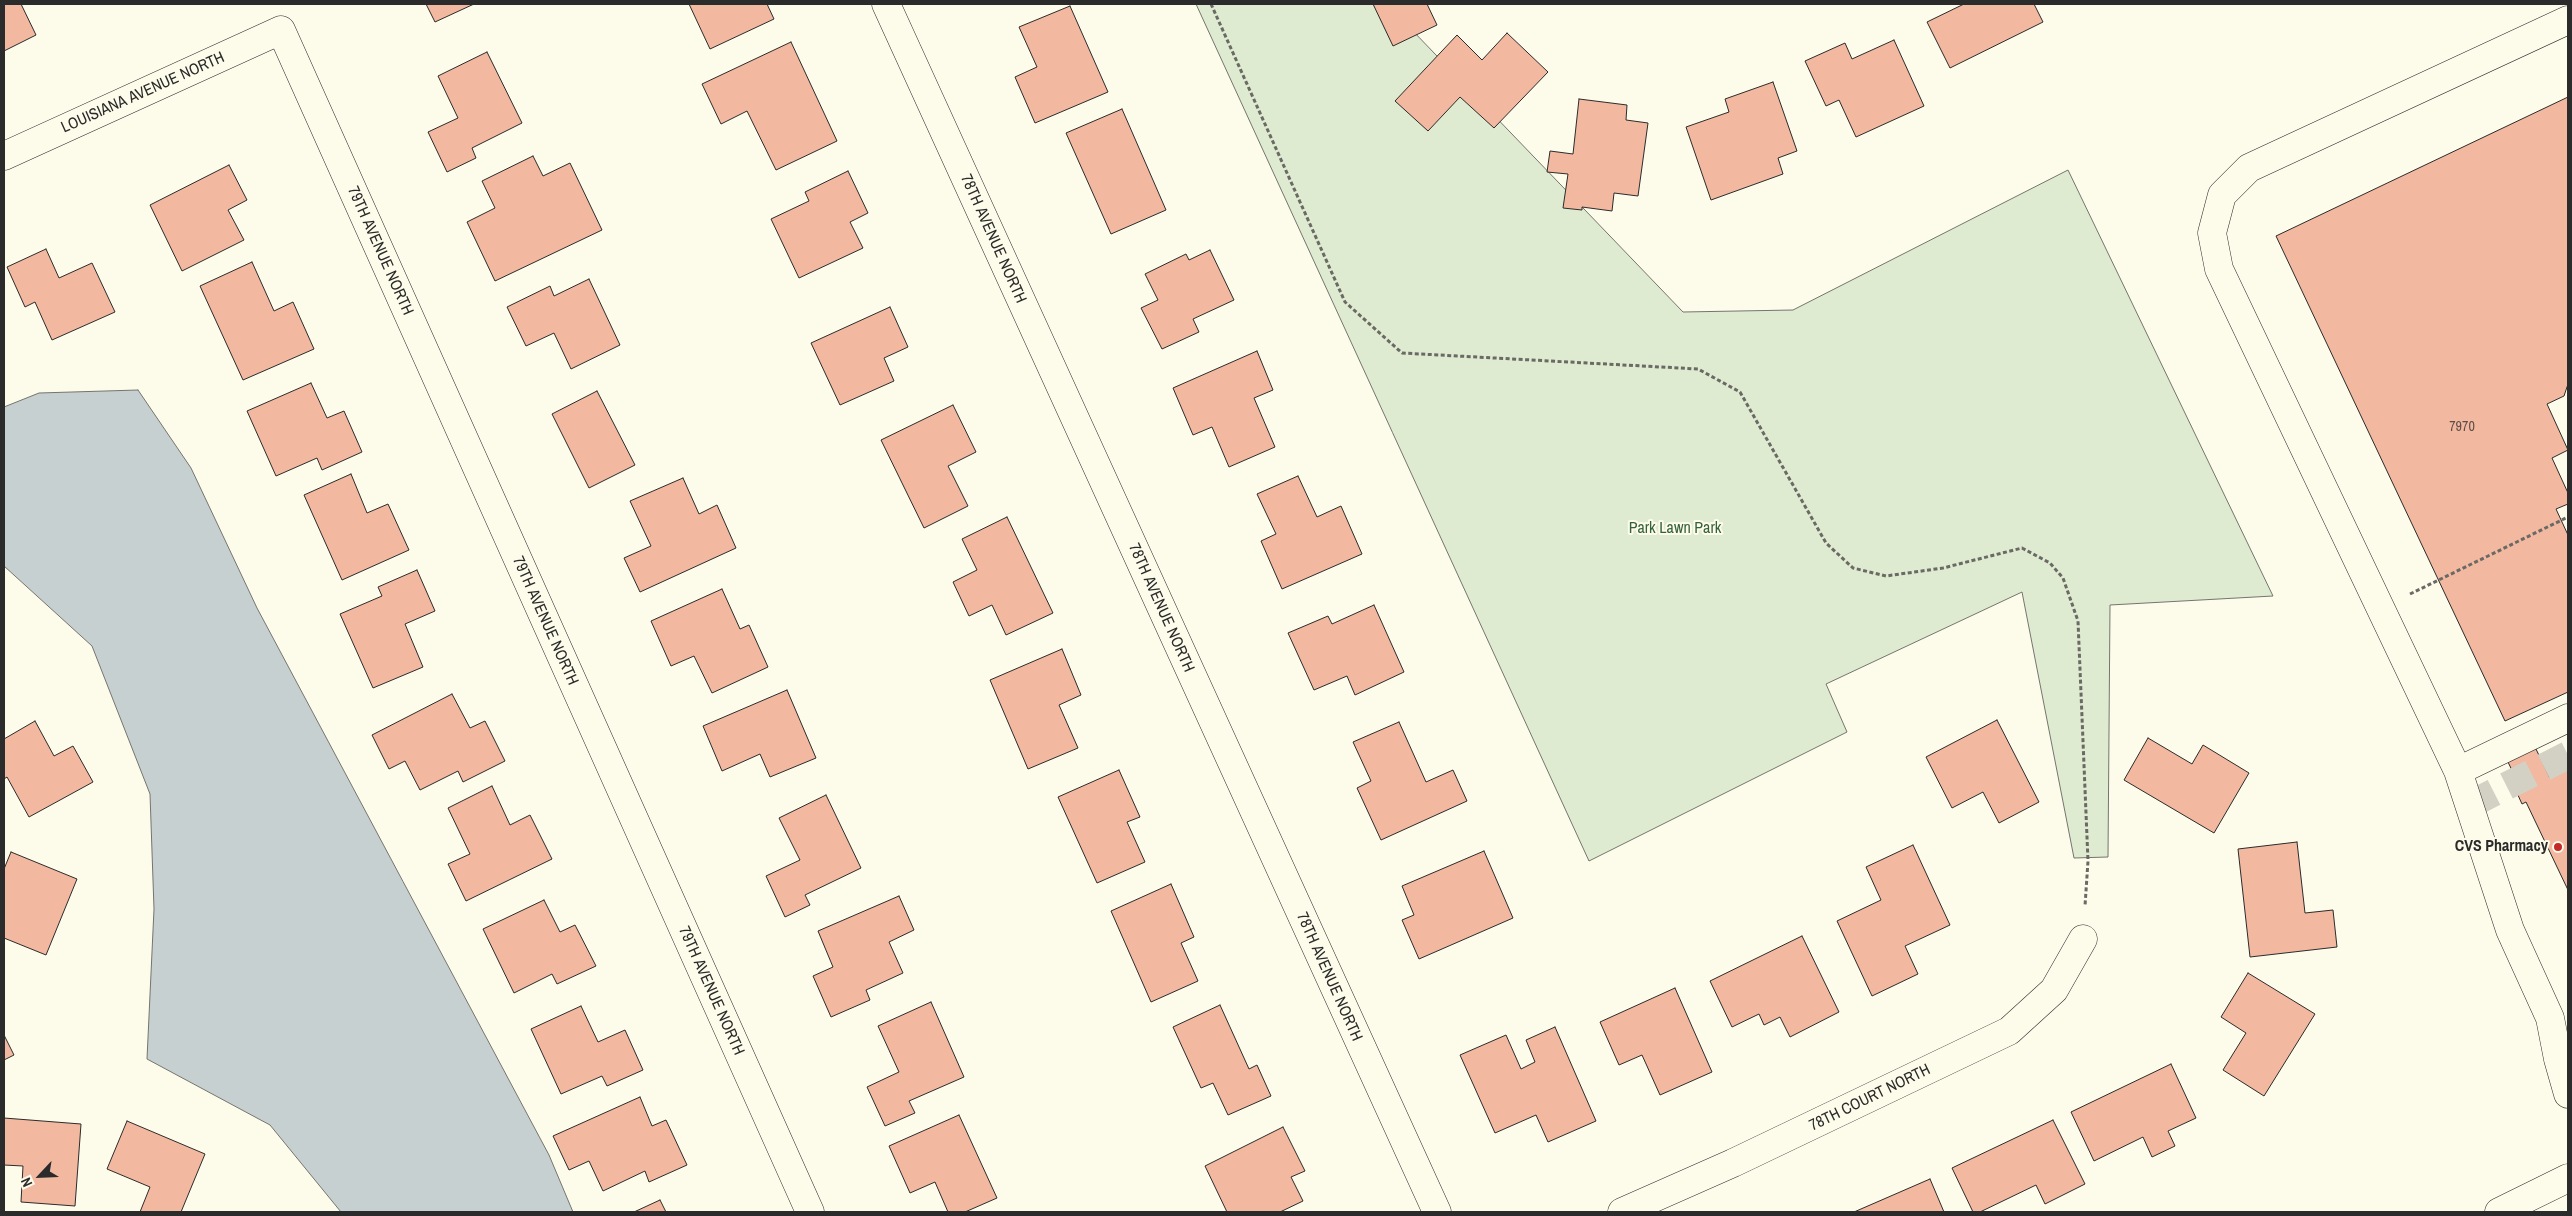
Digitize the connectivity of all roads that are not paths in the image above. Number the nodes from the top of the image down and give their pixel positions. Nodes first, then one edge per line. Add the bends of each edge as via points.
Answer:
1 (886, 4) edge
2 (2568, 20) edge
3 (281, 30) joint
4 (4, 156) edge
5 (2568, 718) edge
6 (2458, 770) junction
7 (2083, 939) road end
8 (2559, 1015) edge
9 (2568, 1094) edge
10 (2568, 1178) edge
11 (810, 1212) edge
12 (1437, 1212) edge
13 (1622, 1212) edge
14 (2499, 1212) edge

1 - 12 street, 78TH AVENUE NORTH
2 - 6 street via 2249,168 2222,195 2212,233 2219,269
3 - 4 street, LOUISIANA AVENUE NORTH
3 - 11 street, 79TH AVENUE NORTH
5 - 6 street
6 - 8 street via 2510,930
7 - 13 street, 78TH COURT NORTH via 2054,990 2009,1031 1733,1163
8 - 9 street via 2558,1059
10 - 14 street

